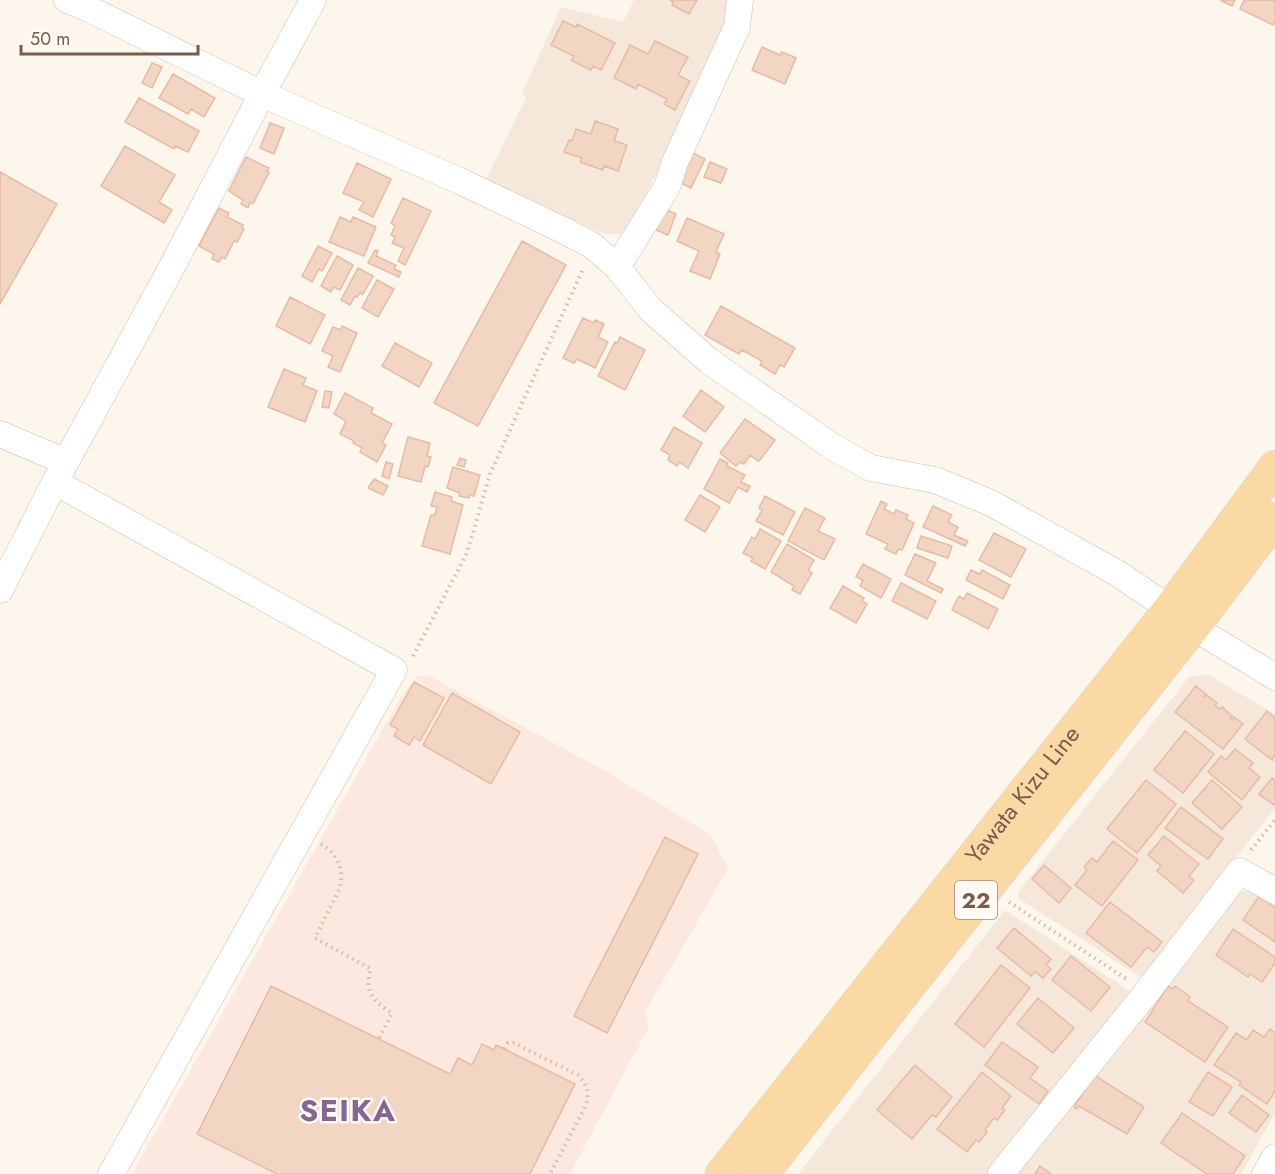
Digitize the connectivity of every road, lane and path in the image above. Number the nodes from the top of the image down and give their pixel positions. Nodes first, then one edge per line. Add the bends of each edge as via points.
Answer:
1 (67, 0) edge
2 (313, 0) edge
3 (740, 0) edge
4 (262, 94) junction
5 (593, 246) junction
6 (616, 267) junction
7 (0, 434) edge
8 (1275, 467) edge
9 (60, 472) junction
10 (1275, 519) edge
11 (0, 590) edge
12 (1181, 618) junction
13 (412, 657) dead end
14 (1275, 677) edge
15 (1275, 820) edge
16 (315, 841) dead end
17 (1240, 872) junction
18 (1275, 891) edge
19 (1003, 898) dead end
20 (1147, 992) junction
21 (379, 1039) dead end
22 (504, 1049) dead end
23 (1275, 1156) edge
24 (111, 1174) edge
25 (550, 1174) edge
26 (722, 1174) edge
27 (762, 1174) edge
28 (1001, 1174) edge
29 (1265, 1174) edge

1 - 4 street
2 - 4 street
3 - 6 street via 738,27 667,187
4 - 5 street via 460,181
4 - 9 street
5 - 6 street
5 - 13 path via 490,474 467,553
6 - 12 street via 651,310 709,361 832,447 871,468 935,480 991,503 1117,573
7 - 9 street
8 - 12 main road, Yawata Kizu Line / 22
9 - 11 street
9 - 24 street via 393,670
10 - 12 main road, Yawata Kizu Line / 22
12 - 14 street
12 - 26 main road, Yawata Kizu Line / 22
12 - 27 main road, Yawata Kizu Line / 22 via 916,977
15 - 17 path via 1244,859
16 - 21 path via 334,854 342,880 315,938 371,969 371,994 392,1013
17 - 18 street
17 - 20 street
19 - 20 path
20 - 28 street
22 - 25 path via 508,1043 514,1043 585,1081 585,1107
23 - 29 street

